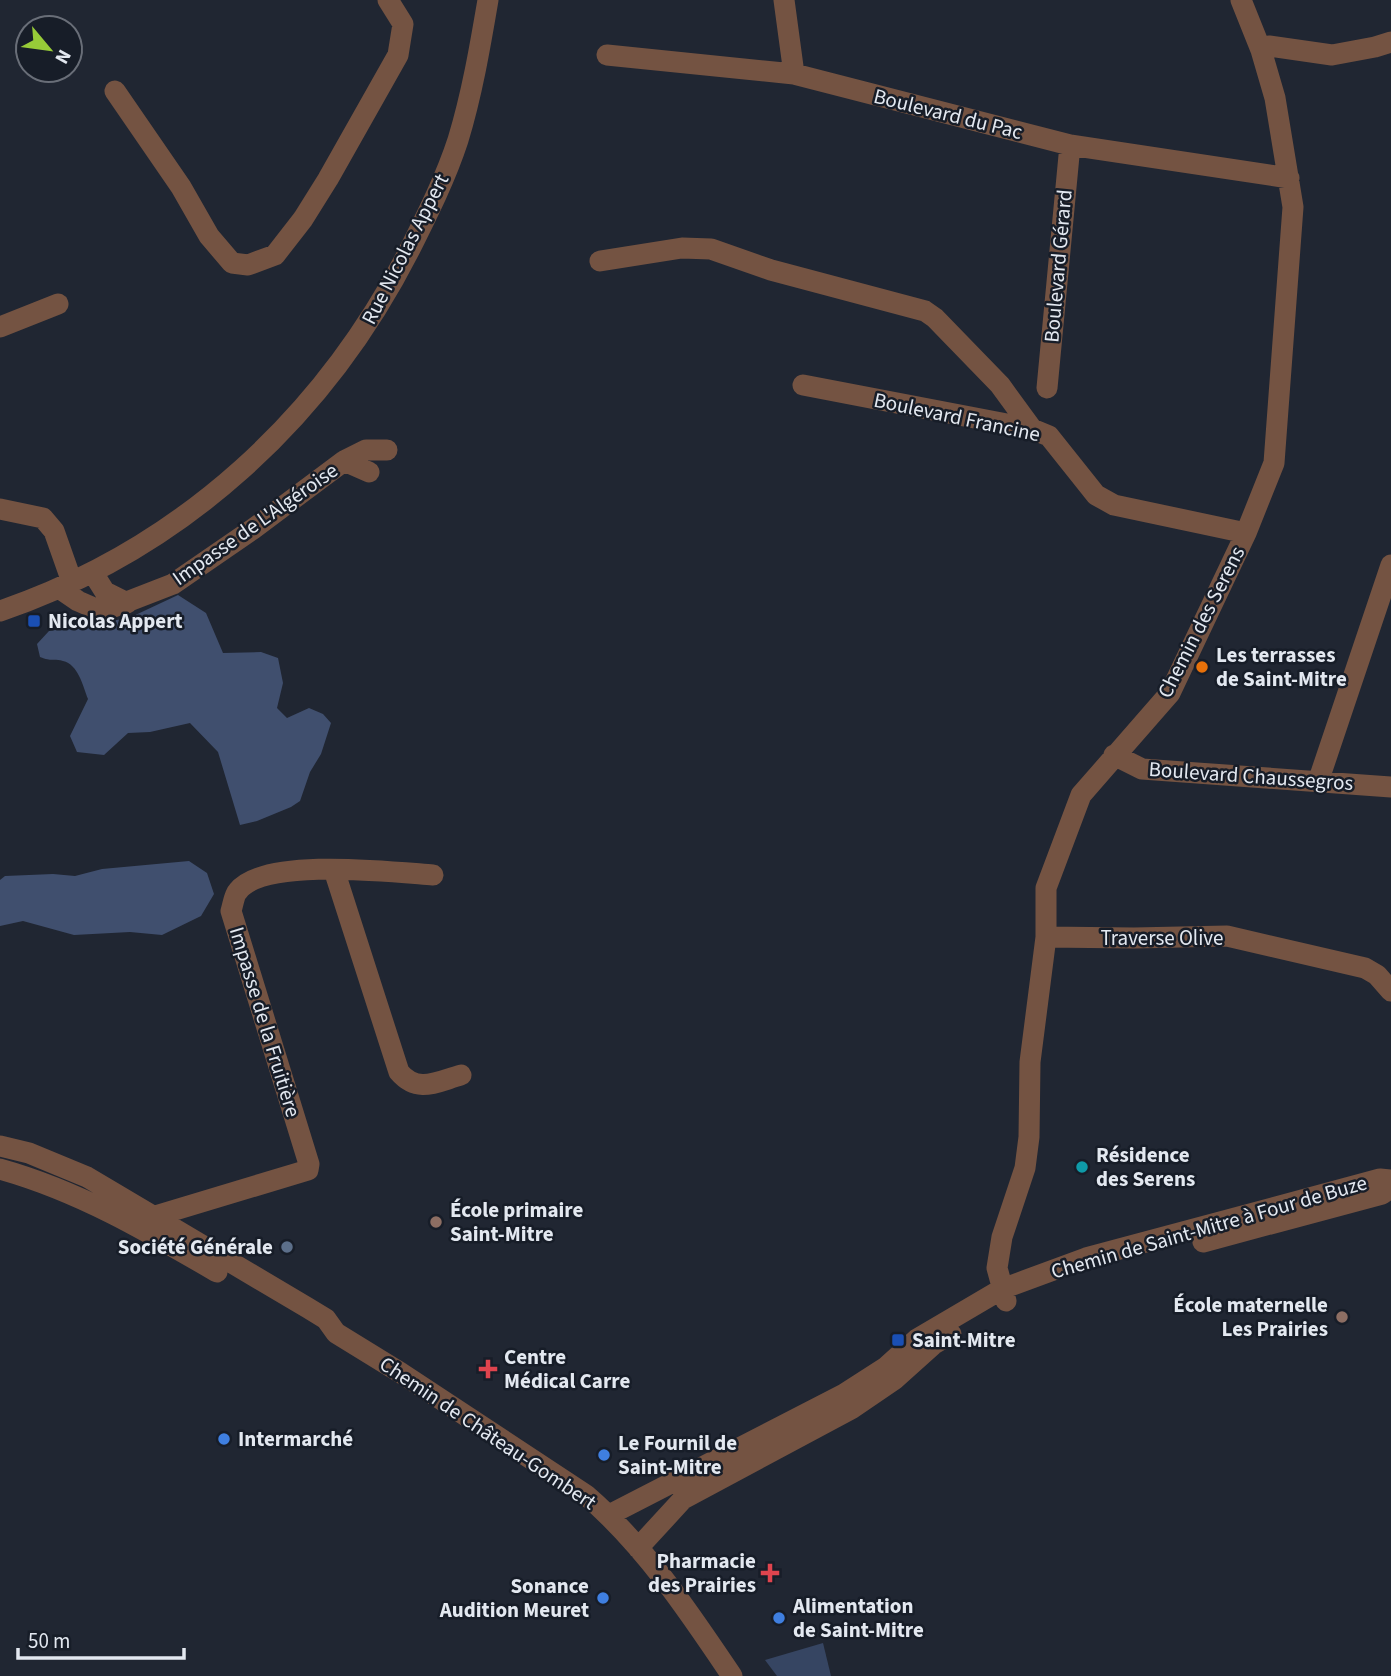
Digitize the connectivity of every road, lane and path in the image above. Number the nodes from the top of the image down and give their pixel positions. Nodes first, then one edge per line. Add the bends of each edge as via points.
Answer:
1 (388, 0) edge
2 (488, 0) edge
3 (784, 0) edge
4 (1241, 0) edge
5 (1391, 42) edge
6 (1261, 50) junction
7 (607, 55) dead end
8 (794, 74) junction
9 (115, 91) dead end
10 (1070, 145) junction
11 (1289, 178) junction
12 (600, 261) dead end
13 (58, 304) dead end
14 (0, 327) edge
15 (803, 385) dead end
16 (1047, 388) dead end
17 (1032, 429) junction
18 (387, 450) dead end
19 (344, 461) junction
20 (369, 472) dead end
21 (0, 509) edge
22 (1246, 533) junction
23 (1391, 565) edge
24 (93, 573) junction
25 (65, 585) junction
26 (127, 603) junction
27 (0, 611) edge
28 (1114, 755) junction
29 (1318, 782) junction
30 (1391, 787) edge
31 (334, 870) junction
32 (433, 875) dead end
33 (1046, 937) junction
34 (1391, 991) edge
35 (461, 1075) dead end
36 (0, 1146) edge
37 (0, 1169) edge
38 (1391, 1180) edge
39 (1391, 1188) edge
40 (153, 1216) junction
41 (132, 1223) junction
42 (1004, 1295) junction
43 (336, 1333) junction
44 (891, 1373) junction
45 (609, 1515) junction
46 (638, 1548) junction
47 (732, 1676) edge

1 - 9 street via 403,24 398,55 303,219 275,255 248,265 232,263 209,236
2 - 24 street, Rue Nicolas Appert via 457,141 432,205 360,336 292,419 217,490 177,522
3 - 8 street
4 - 6 street, Chemin des Serens
5 - 6 street via 1332,55 1269,46
6 - 11 street, Chemin des Serens via 1276,98
7 - 8 street, Boulevard du Pac
8 - 10 street, Boulevard du Pac
10 - 11 street, Boulevard du Pac
10 - 16 street, Boulevard Gérard
11 - 22 street, Chemin des Serens via 1293,207 1274,463
12 - 17 street via 682,248 711,249 925,311 1000,385
13 - 14 street
15 - 17 street, Boulevard Francine
17 - 22 street, Boulevard Francine via 1049,436 1096,495 1114,505
18 - 19 street, Impasse de L'Algéroise via 366,450
19 - 20 street, Impasse de L'Algéroise
19 - 26 street, Impasse de L'Algéroise via 173,584
21 - 25 street via 43,518 54,531
22 - 28 street, Chemin des Serens via 1170,692
23 - 29 street
24 - 25 street, Rue Nicolas Appert
24 - 26 street via 105,592
25 - 26 street, Impasse de L'Algéroise via 94,608 106,610
25 - 27 street, Rue Nicolas Appert
28 - 29 street, Boulevard Chaussegros via 1142,769
28 - 33 street, Chemin des Serens via 1081,794 1046,888
29 - 30 street, Boulevard Chaussegros
31 - 32 street, Impasse de la Fruitière
31 - 35 street via 399,1072 408,1082 421,1086
31 - 40 street, Impasse de la Fruitière via 289,870 255,879 238,891 231,911 308,1170
33 - 34 street, Traverse Olive via 1227,936 1365,968
33 - 42 street, Chemin des Serens via 1031,1062 1030,1137 997,1268
36 - 40 street, Chemin de Château-Gombert via 88,1177
37 - 41 street, Chemin de Château-Gombert via 64,1191
38 - 42 street, Chemin de Saint-Mitre à Four de Buze via 1380,1179 1086,1258
39 - 42 street, Chemin de Saint-Mitre à Four de Buze
40 - 41 street, Impasse de la Fruitière
40 - 43 street, Chemin de Château-Gombert via 326,1319
41 - 43 street, Chemin de Château-Gombert via 320,1332
42 - 44 street, Chemin de Saint-Mitre à Four de Buze via 917,1339
43 - 45 street, Chemin de Château-Gombert via 586,1495
44 - 45 street, Chemin de Saint-Mitre à Four de Buze
44 - 46 street, Chemin de Saint-Mitre à Four de Buze via 851,1409 683,1499
45 - 46 street, Chemin de Château-Gombert
46 - 47 street, Chemin de Château-Gombert

